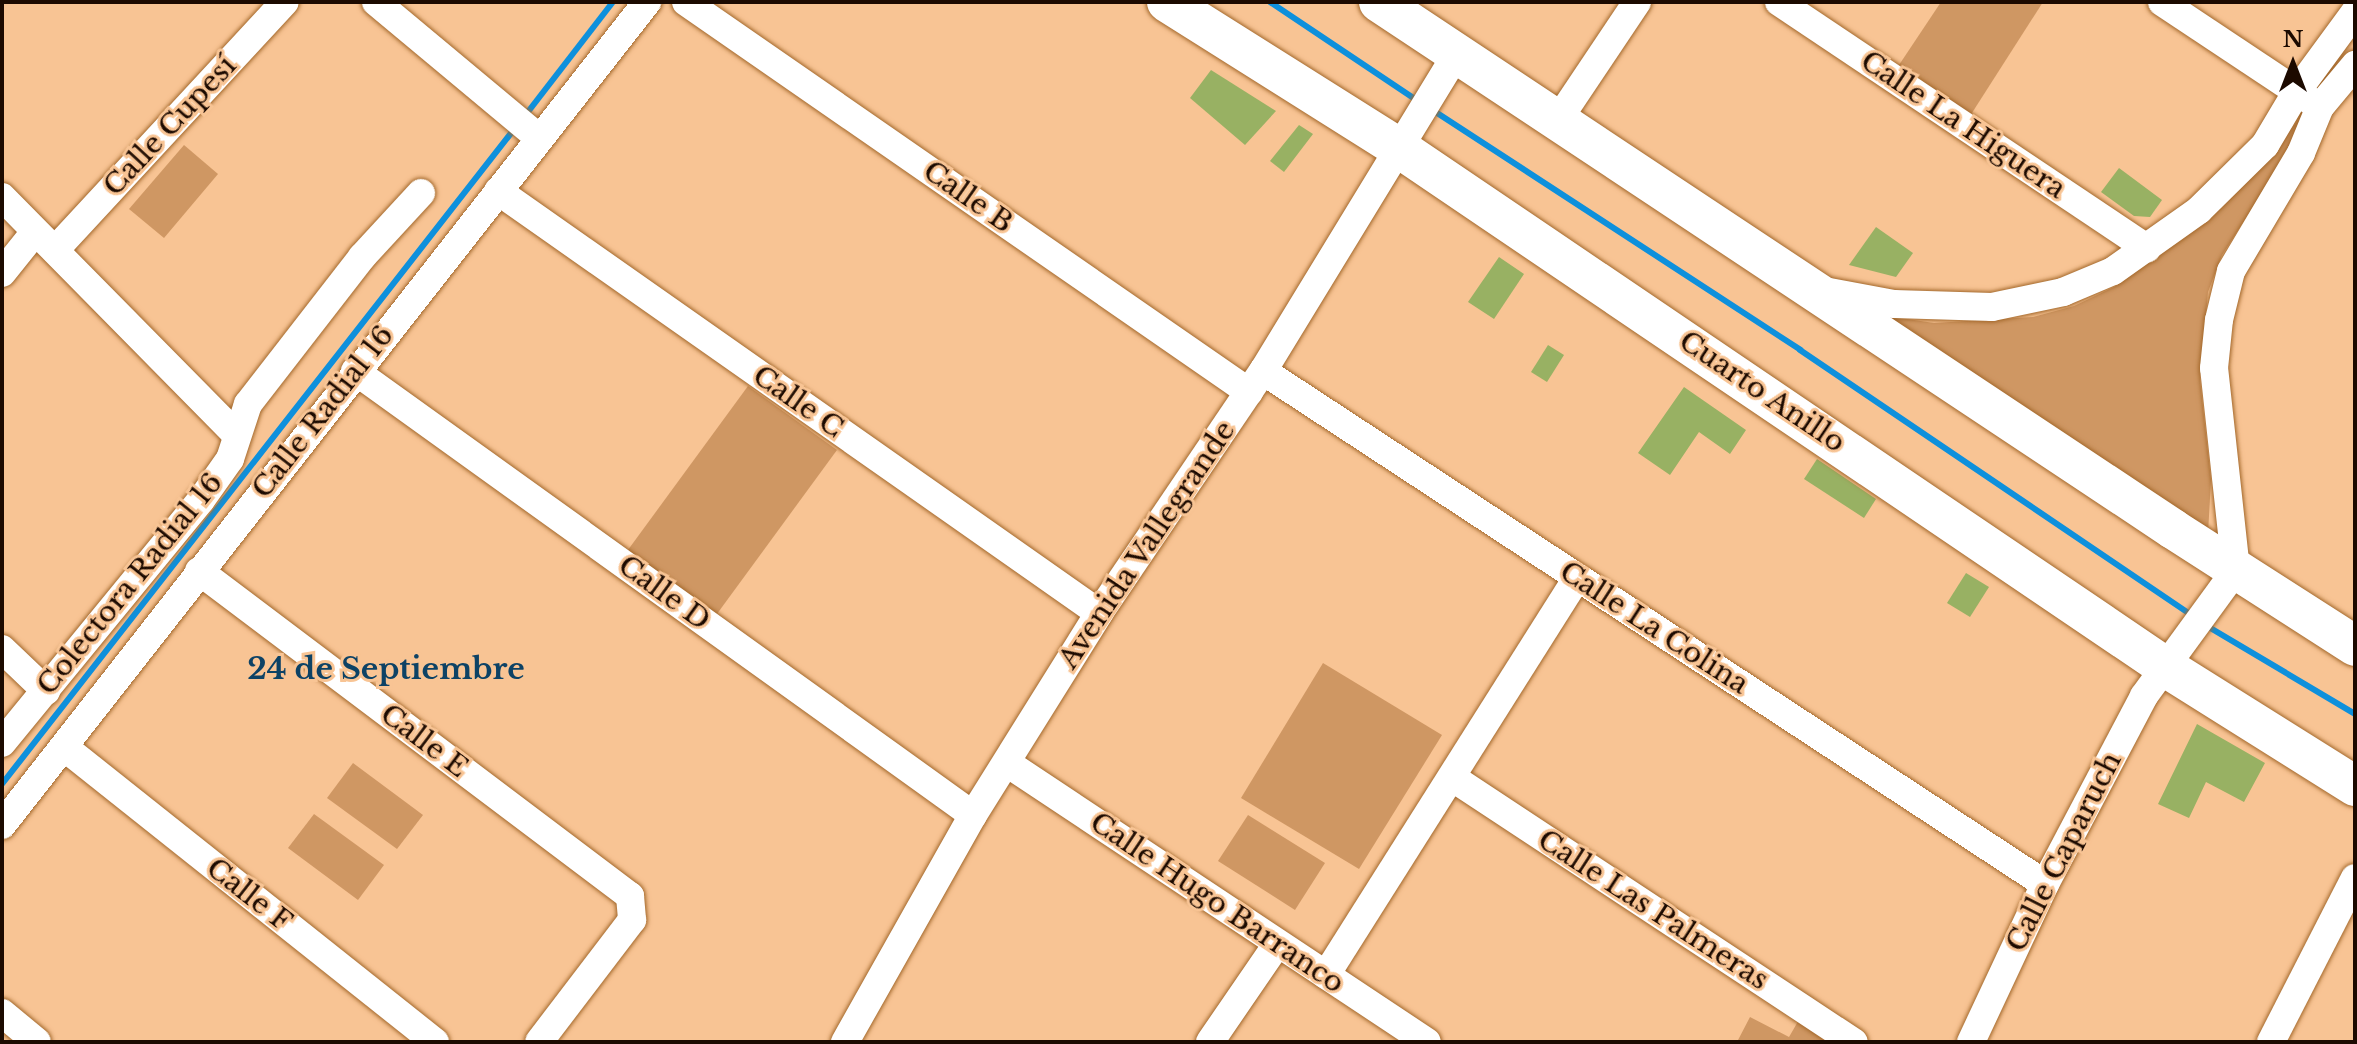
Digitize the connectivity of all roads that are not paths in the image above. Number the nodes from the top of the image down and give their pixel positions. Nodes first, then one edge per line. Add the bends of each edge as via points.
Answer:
1 (285, 2) edge
2 (376, 2) edge
3 (647, 2) edge
4 (686, 2) edge
5 (1167, 2) edge
6 (1379, 2) edge
7 (1637, 2) edge
8 (1779, 2) edge
9 (2162, 2) edge
10 (2355, 12) edge
11 (1457, 53) junction
12 (2355, 65) edge
13 (2308, 99) junction
14 (1558, 120) junction
15 (1408, 133) junction
16 (539, 138) junction
17 (498, 191) junction
18 (421, 193) dead end
19 (2, 197) edge
20 (45, 241) junction
21 (2147, 248) junction
22 (2, 273) edge
23 (1813, 289) junction
24 (355, 371) junction
25 (1256, 382) junction
26 (236, 434) junction
27 (217, 512) junction
28 (199, 571) junction
29 (1577, 578) junction
30 (2228, 581) junction
31 (1099, 613) junction
32 (2355, 646) edge
33 (2, 649) edge
34 (2175, 655) junction
35 (46, 691) junction
36 (2, 743) edge
37 (64, 747) junction
38 (1007, 763) junction
39 (1453, 778) junction
40 (2355, 786) edge
41 (973, 815) junction
42 (2, 825) edge
43 (2355, 878) edge
44 (2045, 884) junction
45 (1277, 944) junction
46 (1326, 975) junction
47 (2, 1013) edge
48 (37, 1042) edge
49 (435, 1042) edge
50 (539, 1042) edge
51 (845, 1042) edge
52 (1210, 1042) edge
53 (1427, 1042) edge
54 (1854, 1042) edge
55 (1971, 1042) edge
56 (2271, 1042) edge

1 - 20 street, Calle Cupesí
2 - 16 street
3 - 16 street, Calle Radial 16
4 - 25 street, Calle B
5 - 15 highway, Cuarto Anillo
6 - 11 highway
7 - 14 street
8 - 21 street, Calle La Higuera
9 - 13 street
10 - 13 street
11 - 14 highway
11 - 15 street, Avenida Vallegrande
12 - 13 street
13 - 21 street via 2199,210
13 - 30 street via 2301,153 2231,271 2219,320 2214,368
14 - 23 highway
15 - 25 street, Avenida Vallegrande
15 - 34 highway, Cuarto Anillo
16 - 17 street, Calle Radial 16
17 - 24 street, Calle Radial 16
17 - 31 street, Calle C
18 - 26 street, Colectora Radial 16 via 362,257 248,404
19 - 20 street
20 - 22 street, Calle Cupesí
20 - 26 street
21 - 23 street via 2113,271 2063,292 1992,307 1894,304
23 - 30 highway
24 - 27 street, Calle Radial 16
24 - 41 street, Calle D
25 - 29 street, Calle La Colina
25 - 31 street, Avenida Vallegrande
26 - 27 street, Colectora Radial 16
27 - 28 street, Calle Radial 16
27 - 35 street, Colectora Radial 16
28 - 37 street, Calle Radial 16
28 - 50 street, Calle E via 630,896 632,920
29 - 39 street
29 - 44 street, Calle La Colina
30 - 32 highway
30 - 34 street, Calle Caparuch
31 - 38 street, Avenida Vallegrande
33 - 35 street
34 - 40 highway, Cuarto Anillo
34 - 44 street, Calle Caparuch via 2144,696
35 - 36 street, Colectora Radial 16
37 - 42 street, Calle Radial 16
37 - 49 street, Calle F
38 - 41 street, Avenida Vallegrande
38 - 45 street, Calle Hugo Barranco
39 - 46 street
39 - 54 street, Calle Las Palmeras
41 - 51 street, Avenida Vallegrande
43 - 56 street
44 - 55 street, Calle Caparuch
45 - 46 street, Calle Hugo Barranco
45 - 52 street
46 - 53 street, Calle Hugo Barranco
47 - 48 street

